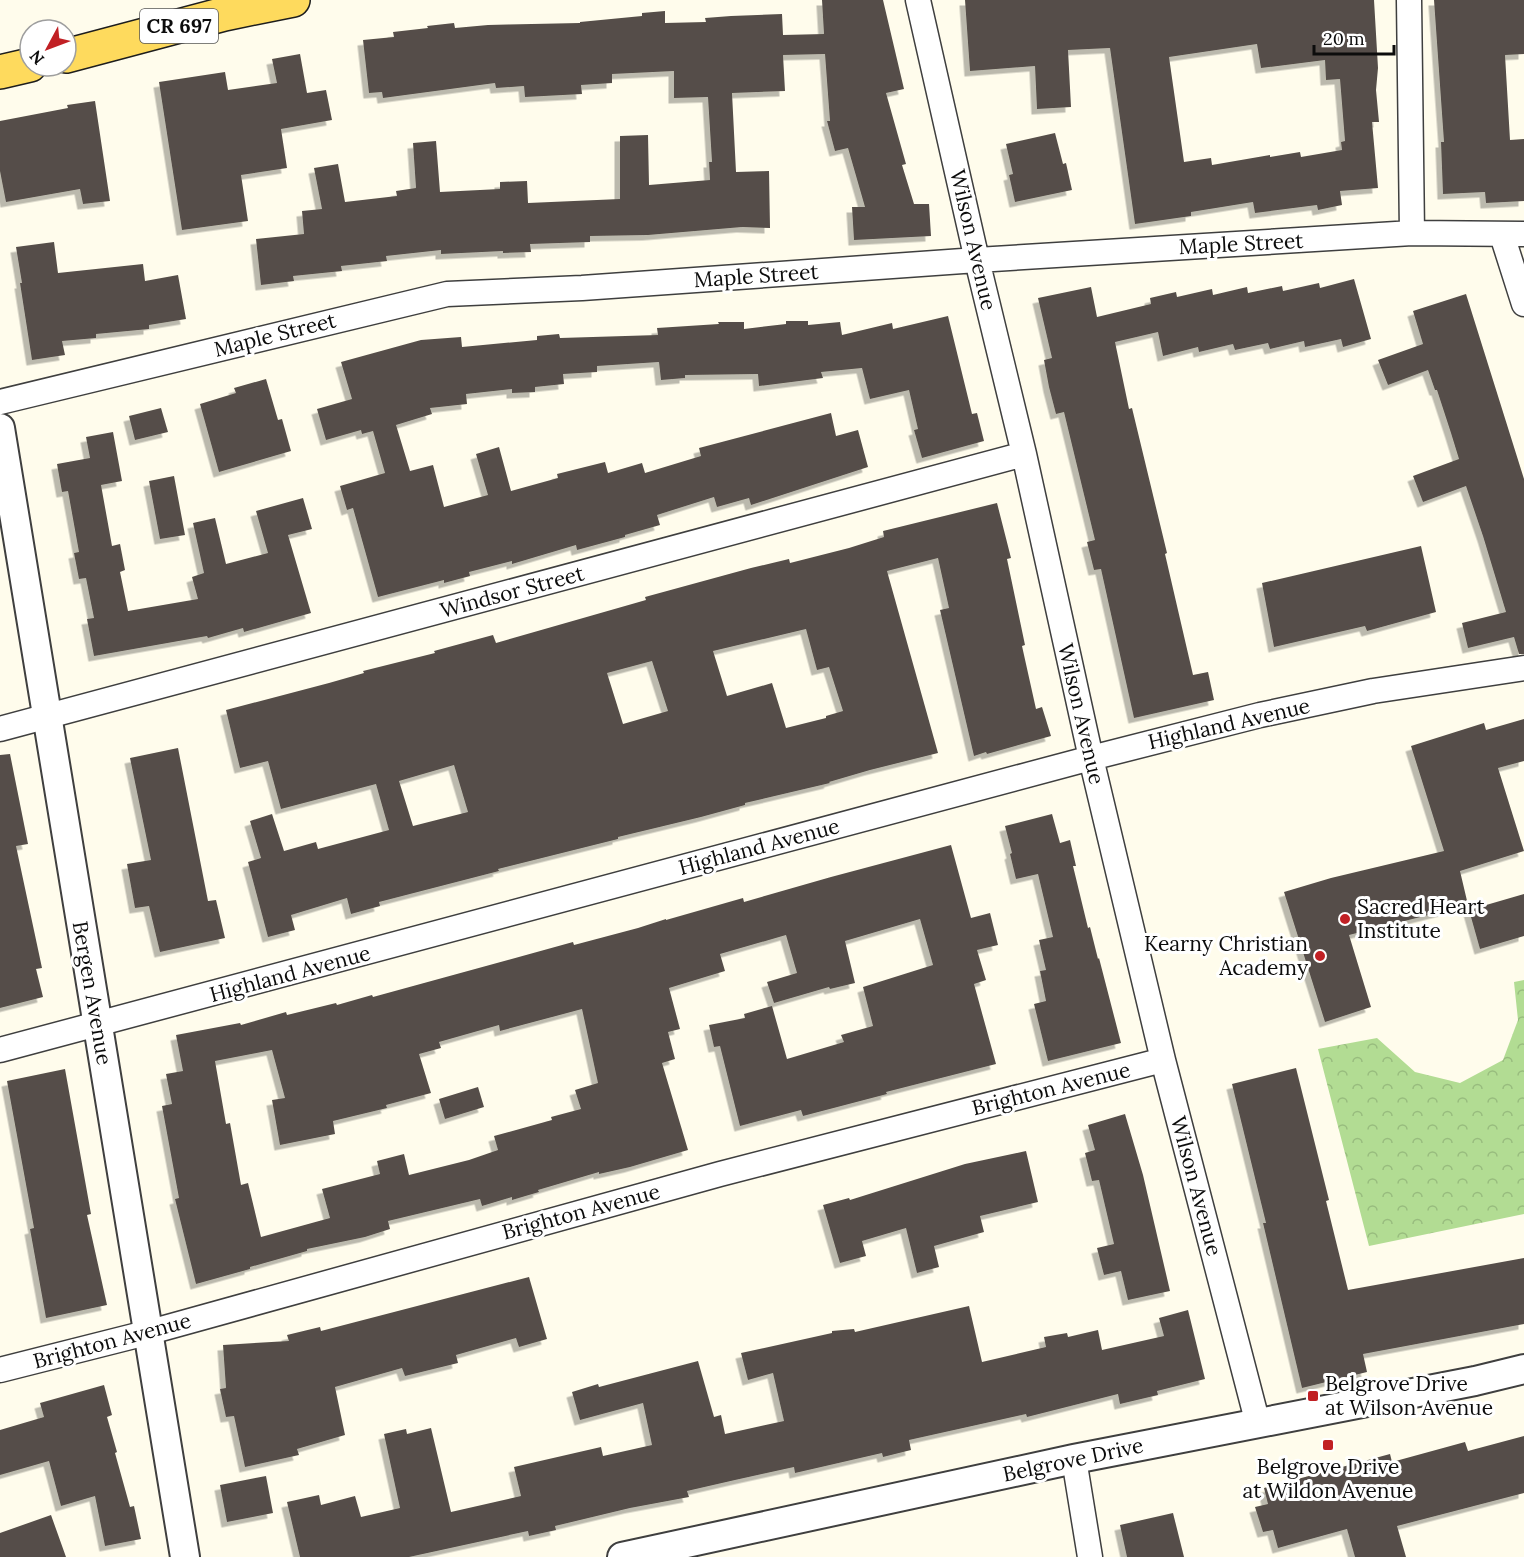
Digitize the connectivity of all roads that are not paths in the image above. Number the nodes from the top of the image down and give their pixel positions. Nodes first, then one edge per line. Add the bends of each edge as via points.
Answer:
1 (293, 0) edge
2 (918, 0) edge
3 (1409, 0) edge
4 (78, 53) edge
5 (18, 68) edge
6 (0, 72) edge
7 (1412, 234) junction
8 (1513, 235) edge
9 (977, 260) junction
10 (1524, 304) edge
11 (0, 402) edge
12 (0, 428) edge
13 (1024, 454) junction
14 (1524, 668) edge
15 (45, 717) junction
16 (0, 729) edge
17 (1091, 758) junction
18 (98, 1025) junction
19 (0, 1050) edge
20 (1162, 1060) junction
21 (150, 1332) junction
22 (1524, 1369) edge
23 (0, 1370) edge
24 (1258, 1424) junction
25 (1074, 1459) junction
26 (185, 1557) edge
27 (622, 1557) edge
28 (1090, 1557) edge

1 - 4 main road, CR 697
2 - 9 street, Wilson Avenue
3 - 7 street
5 - 6 main road
7 - 8 street, Maple Street
7 - 9 street, Maple Street
8 - 10 street
9 - 11 street, Maple Street via 447,294
9 - 13 street, Wilson Avenue
12 - 15 street, Bergen Avenue
13 - 15 street, Windsor Street
13 - 17 street, Wilson Avenue
14 - 17 street, Highland Avenue via 1373,691
15 - 16 street, Windsor Street
15 - 18 street, Bergen Avenue
17 - 18 street, Highland Avenue
17 - 20 street, Wilson Avenue
18 - 19 street, Highland Avenue
18 - 21 street, Bergen Avenue
20 - 21 street, Brighton Avenue via 720,1174
20 - 24 street, Wilson Avenue
21 - 23 street, Brighton Avenue
21 - 26 street, Bergen Avenue
22 - 24 street, Belgrove Drive
24 - 25 street, Belgrove Drive
25 - 27 street, Belgrove Drive
25 - 28 street

